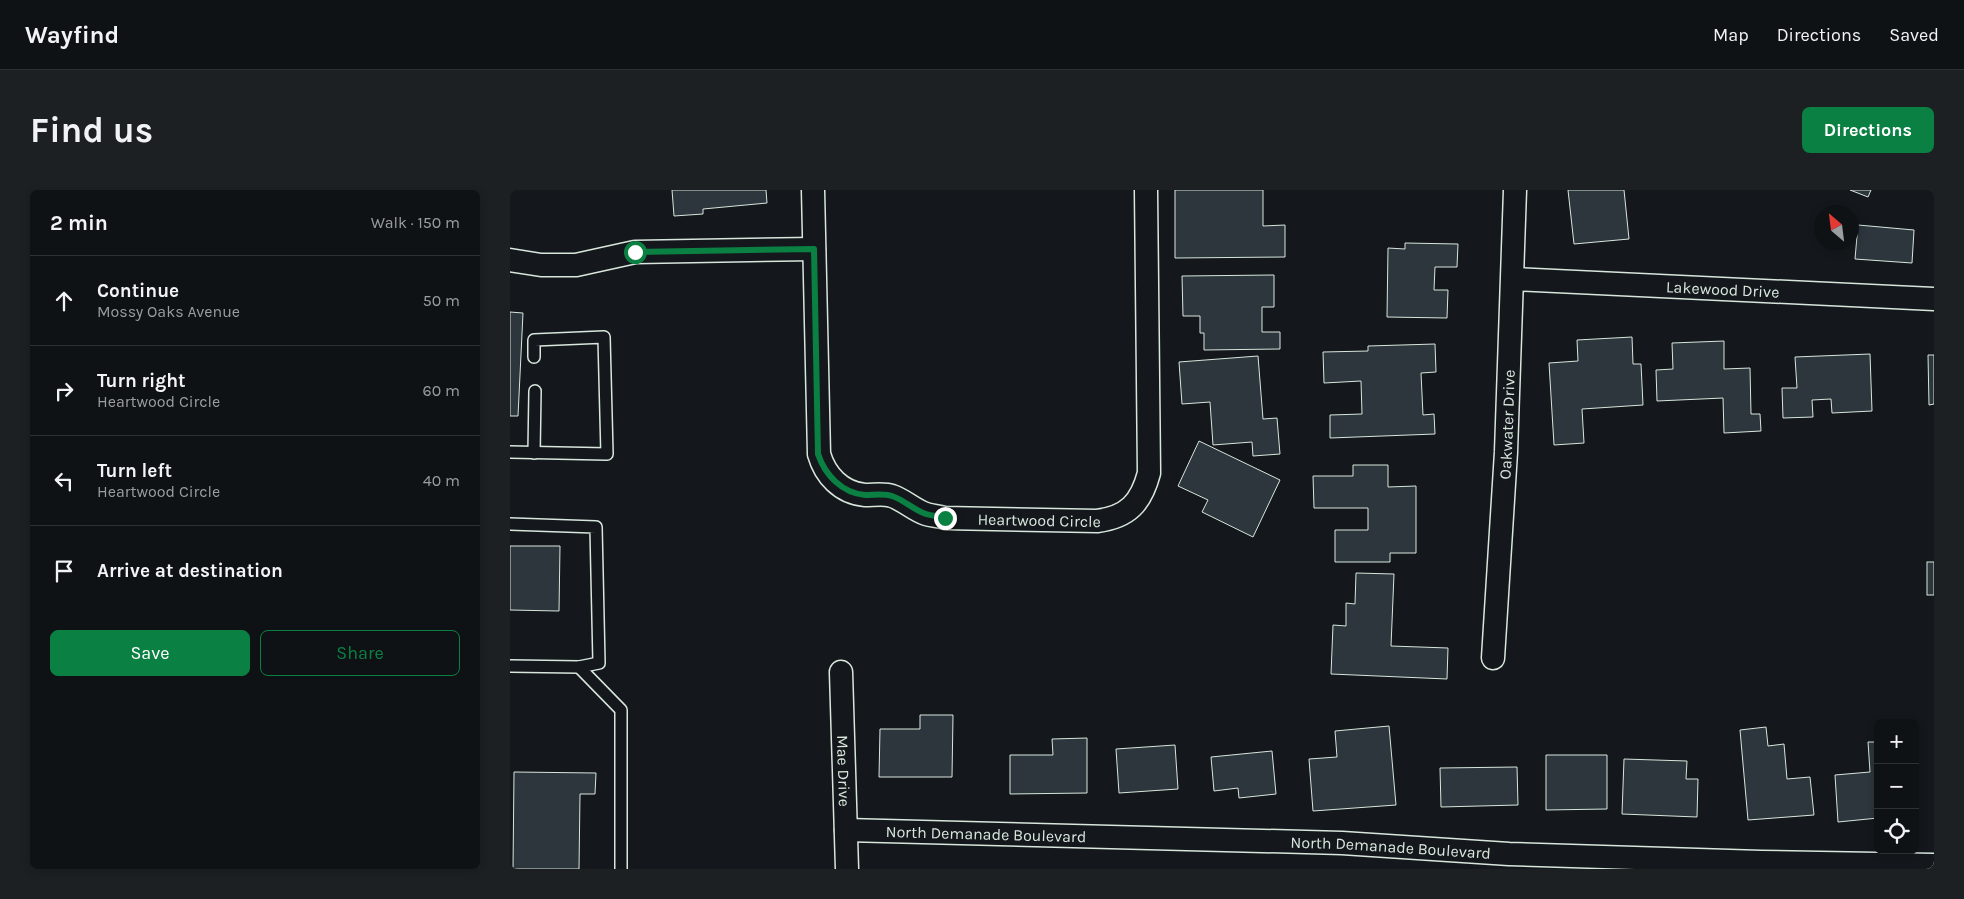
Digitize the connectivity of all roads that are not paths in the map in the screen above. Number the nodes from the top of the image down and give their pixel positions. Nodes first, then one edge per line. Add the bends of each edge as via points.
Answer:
1 (813, 190) edge
2 (1146, 190) edge
3 (1515, 190) edge
4 (814, 249) junction
5 (510, 260) edge
6 (1513, 279) junction
7 (1934, 299) edge
8 (534, 357) dead end
9 (534, 392) dead end
10 (510, 452) edge
11 (534, 453) junction
12 (510, 524) edge
13 (1493, 658) dead end
14 (510, 666) edge
15 (578, 667) junction
16 (841, 672) dead end
17 (846, 830) junction
18 (1934, 865) edge
19 (621, 869) edge
20 (846, 869) edge

1 - 4 street, Heartwood Circle
2 - 4 street, Heartwood Circle via 1149,473 1144,491 1133,506 1108,519 945,518 925,514 890,495 862,495 836,483 818,454
3 - 6 street, Oakwater Drive
4 - 5 street via 635,252 576,264 540,265
6 - 7 street, Lakewood Drive
6 - 13 street, Oakwater Drive
8 - 11 lane via 534,340 604,338 607,454
9 - 11 lane
10 - 11 lane
12 - 15 lane via 596,527 599,663
14 - 15 lane
15 - 19 lane via 621,710
16 - 17 street, Mae Drive
17 - 18 street, North Demanade Boulevard via 1342,843 1509,854 1741,862
17 - 20 street, Mae Drive

